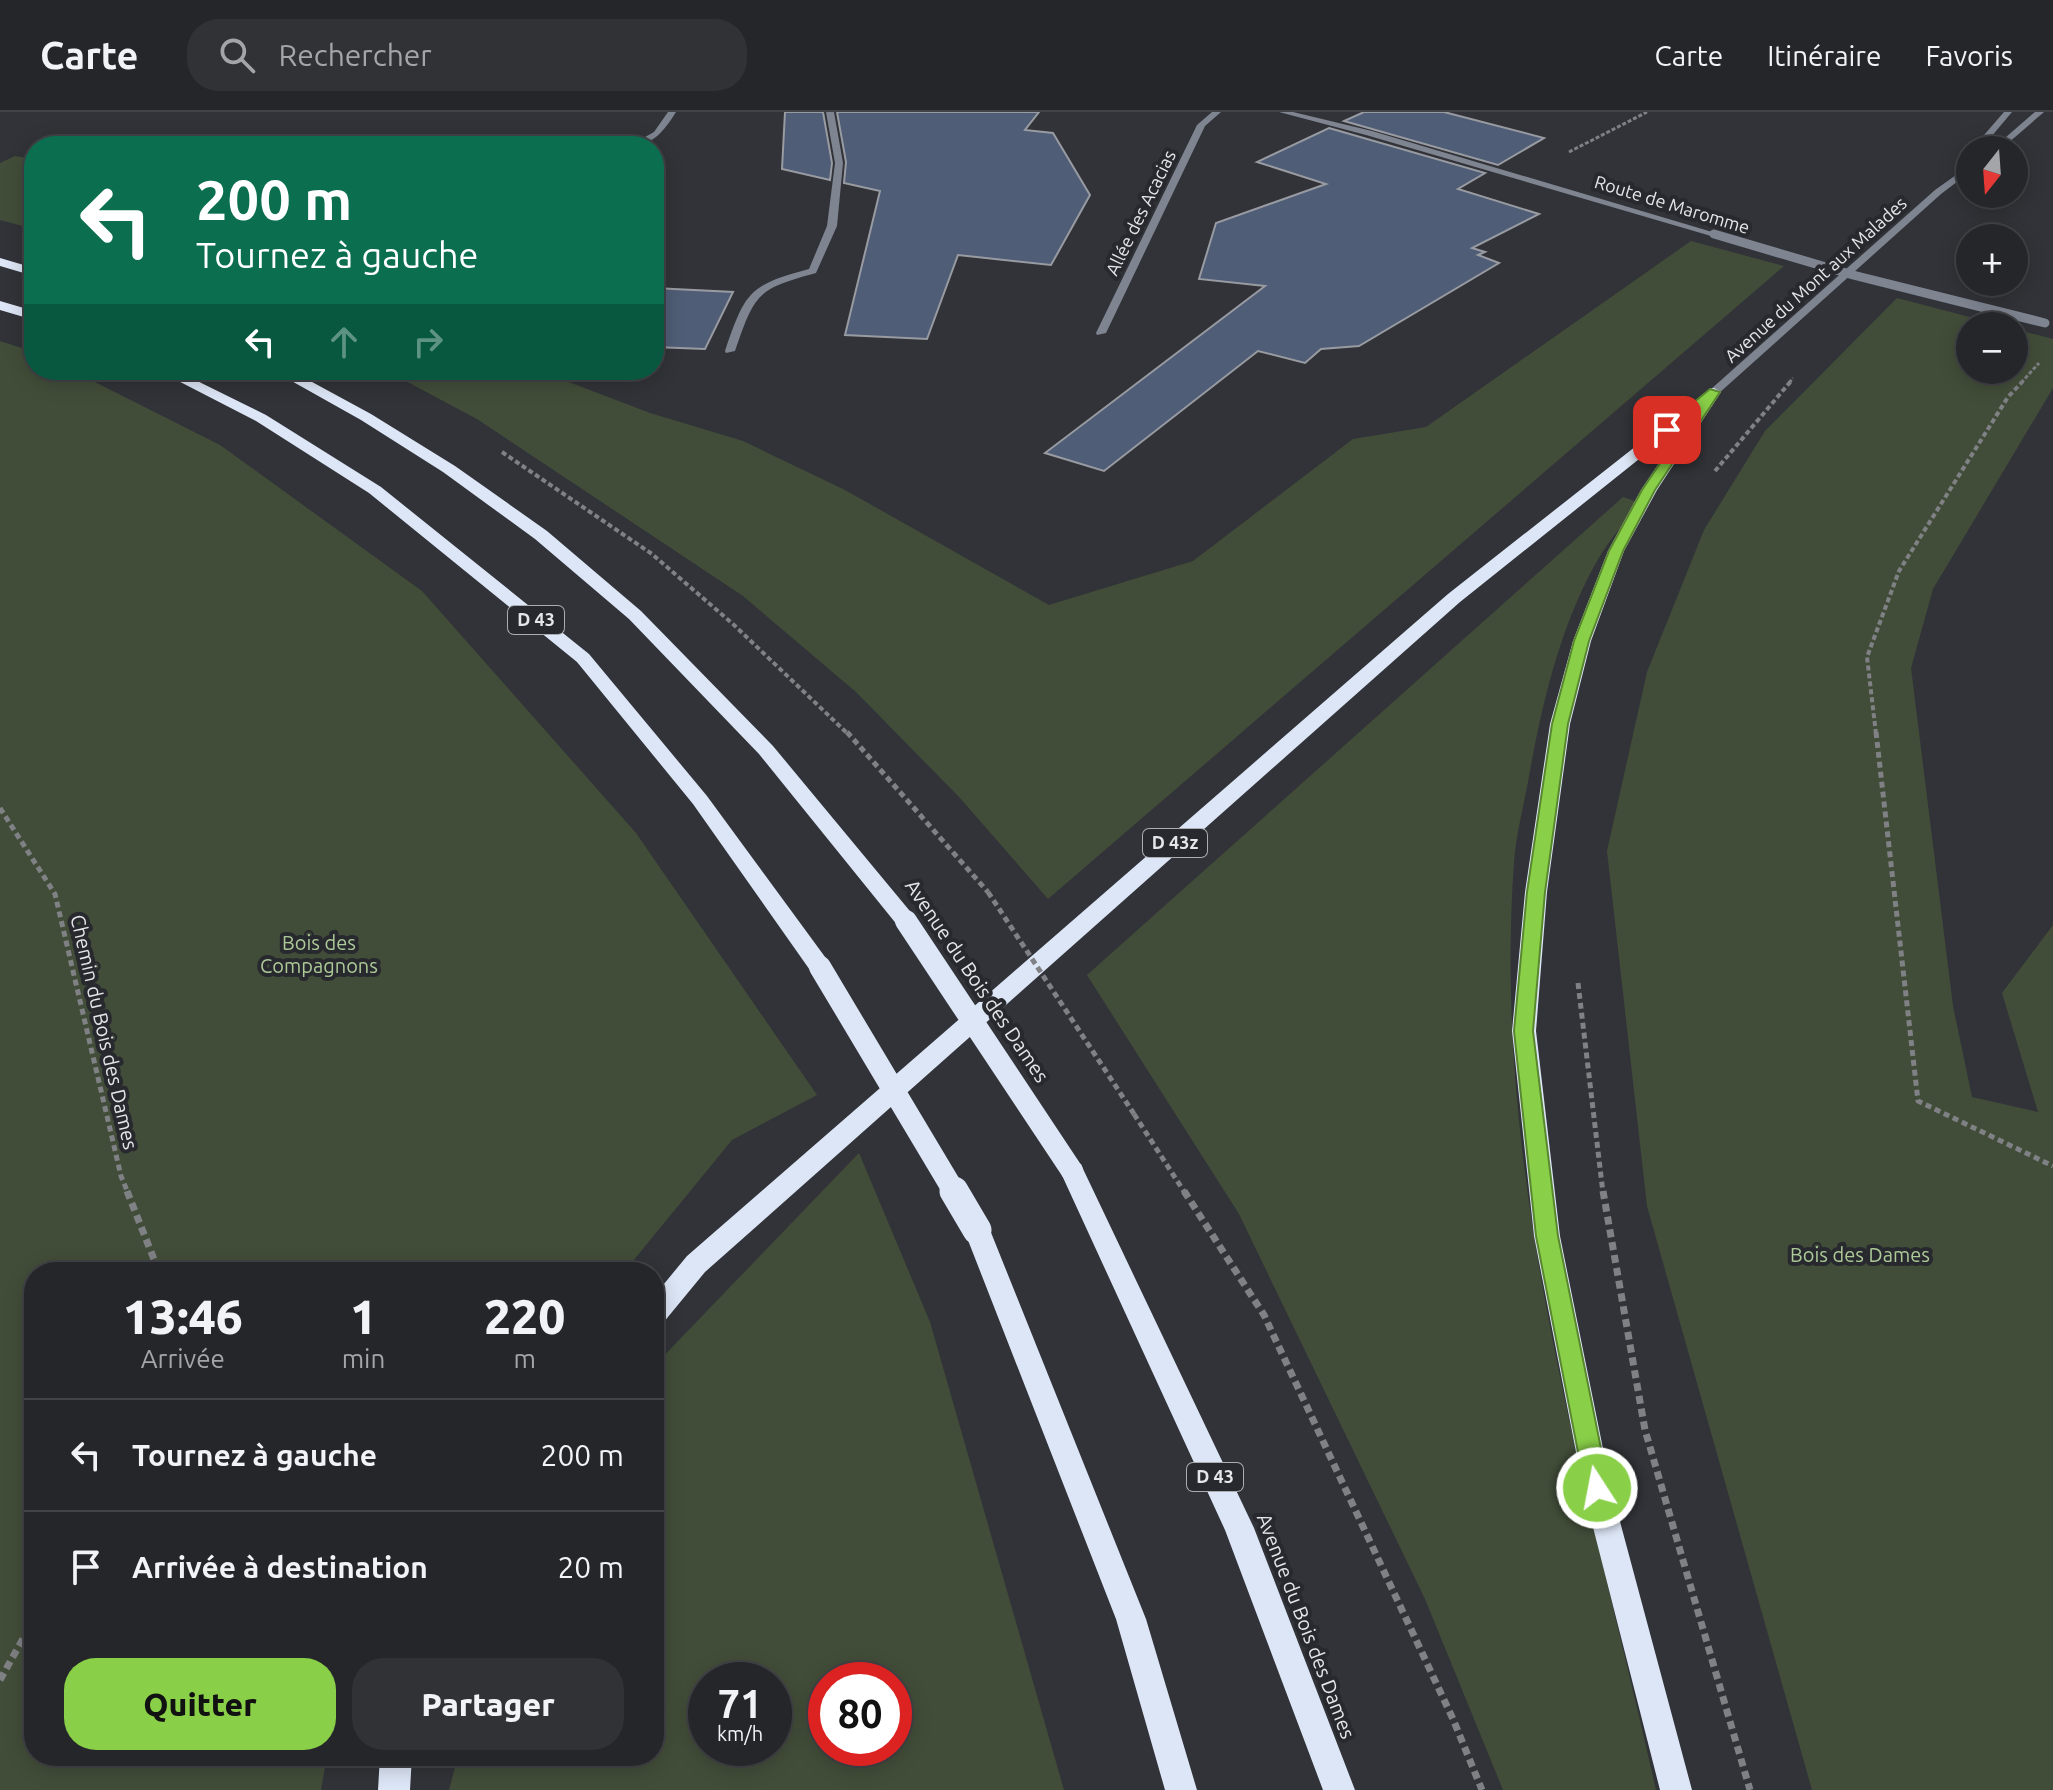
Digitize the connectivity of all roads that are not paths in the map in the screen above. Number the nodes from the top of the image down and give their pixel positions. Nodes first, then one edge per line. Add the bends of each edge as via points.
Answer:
1 (672, 112) edge
2 (830, 112) edge
3 (1217, 112) edge
4 (1283, 112) edge
5 (2008, 112) edge
6 (2040, 112) edge
7 (653, 136) edge
8 (1987, 136) edge
9 (2012, 136) edge
10 (1956, 172) edge
11 (1956, 178) edge
12 (1938, 192) junction
13 (0, 262) edge
14 (24, 269) edge
15 (0, 305) edge
16 (24, 313) edge
17 (2049, 324) edge
18 (1101, 333) dead end
19 (730, 351) dead end
20 (184, 380) edge
21 (298, 380) edge
22 (1714, 392) junction
23 (664, 1303) edge
24 (395, 1766) edge
25 (394, 1790) edge
26 (1181, 1790) edge
27 (1339, 1790) edge
28 (1676, 1790) edge

1 - 7 street
2 - 19 street via 839,163 832,226 813,271 759,287 747,302
3 - 18 street, Allée des Acacias via 1201,125
4 - 17 street, Route de Maromme, bridge via 1853,275
5 - 8 street
6 - 9 street
10 - 12 street, Avenue du Mont aux Malades
11 - 12 street, Avenue du Mont aux Malades
12 - 22 street, Avenue du Mont aux Malades
13 - 14 highway
15 - 16 highway
20 - 26 highway, D 43, bridge via 261,418 375,490 583,658 700,800 820,967 977,1230 1131,1619
21 - 27 highway, Avenue du Bois des Dames / D 43, bridge via 449,469 541,535 635,615 766,750 906,921 1072,1171 1239,1528
22 - 23 highway, D 43z via 1454,598 696,1264
22 - 28 highway via 1616,551 1582,641 1560,724 1536,892 1524,1031 1547,1236 1597,1488
24 - 25 highway

